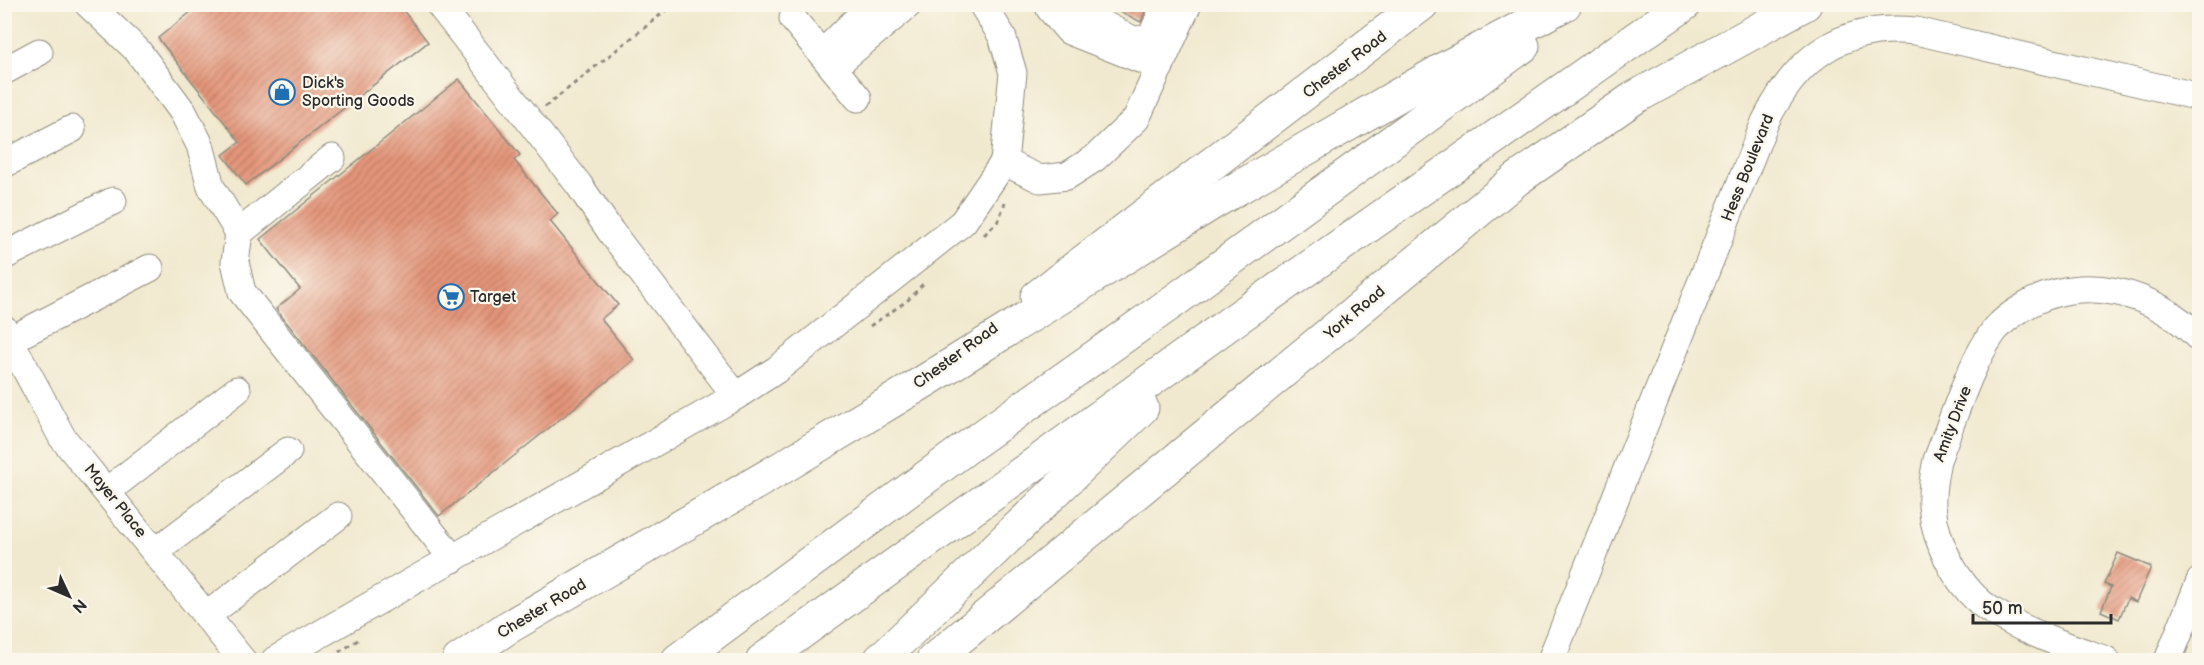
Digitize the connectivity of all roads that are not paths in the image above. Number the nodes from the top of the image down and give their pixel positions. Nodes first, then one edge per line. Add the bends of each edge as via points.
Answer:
1 (88, 4) edge
2 (439, 4) edge
3 (872, 4) edge
4 (909, 4) edge
5 (982, 4) edge
6 (1052, 4) edge
7 (1064, 4) edge
8 (1166, 4) edge
9 (1188, 4) edge
10 (1422, 4) edge
11 (1565, 4) edge
12 (1581, 4) edge
13 (1685, 4) edge
14 (1805, 4) edge
15 (793, 19) dead end
16 (39, 52) dead end
17 (827, 60) junction
18 (1160, 67) junction
19 (4, 71) edge
20 (2199, 97) edge
21 (858, 98) dead end
22 (72, 129) dead end
23 (332, 158) dead end
24 (1004, 162) junction
25 (4, 164) edge
26 (113, 201) dead end
27 (238, 233) junction
28 (4, 256) edge
29 (150, 268) dead end
30 (1230, 323) junction
31 (7, 334) edge
32 (2199, 339) edge
33 (925, 381) junction
34 (237, 390) dead end
35 (736, 396) junction
36 (288, 451) dead end
37 (107, 491) junction
38 (338, 516) dead end
39 (156, 551) junction
40 (453, 559) junction
41 (2199, 581) edge
42 (206, 616) junction
43 (243, 660) edge
44 (275, 660) edge
45 (459, 660) edge
46 (678, 660) edge
47 (763, 660) edge
48 (880, 660) edge
49 (933, 660) edge
50 (1551, 660) edge
51 (2106, 660) edge
52 (2168, 660) edge

1 - 27 street via 137,50 183,112 200,144 211,188
2 - 35 street
3 - 17 street
4 - 17 street
5 - 24 street via 1002,36 1013,73
6 - 18 street via 1050,9 1069,31
7 - 8 street via 1133,40 1150,39
9 - 18 street
10 - 33 main road, Chester Road
11 - 33 main road via 1214,202
12 - 46 main road
13 - 30 main road
14 - 49 main road, York Road via 1634,98 1517,179
15 - 17 street
16 - 19 street
17 - 21 street
18 - 24 street via 1136,119 1095,158 1067,176 1040,179
20 - 50 street, Hess Boulevard via 1896,29 1842,40 1803,65 1777,98 1765,122
22 - 25 street
23 - 27 street
24 - 35 street via 963,222 776,370
26 - 28 street
27 - 40 street via 236,262 242,292
29 - 31 street
30 - 47 main road
30 - 48 main road
31 - 37 street, Mayer Place via 62,436
32 - 51 street, Amity Drive via 2164,310 2131,294 2092,288 2051,293 2008,317 1989,338 1937,460 1932,506 1936,525 1956,573 1970,592 1990,610 2035,633
33 - 45 main road, Chester Road
34 - 37 street
35 - 40 street
36 - 39 street
37 - 39 street, Mayer Place
38 - 42 street
39 - 42 street, Mayer Place
40 - 44 street
41 - 52 street
42 - 43 street, Mayer Place

